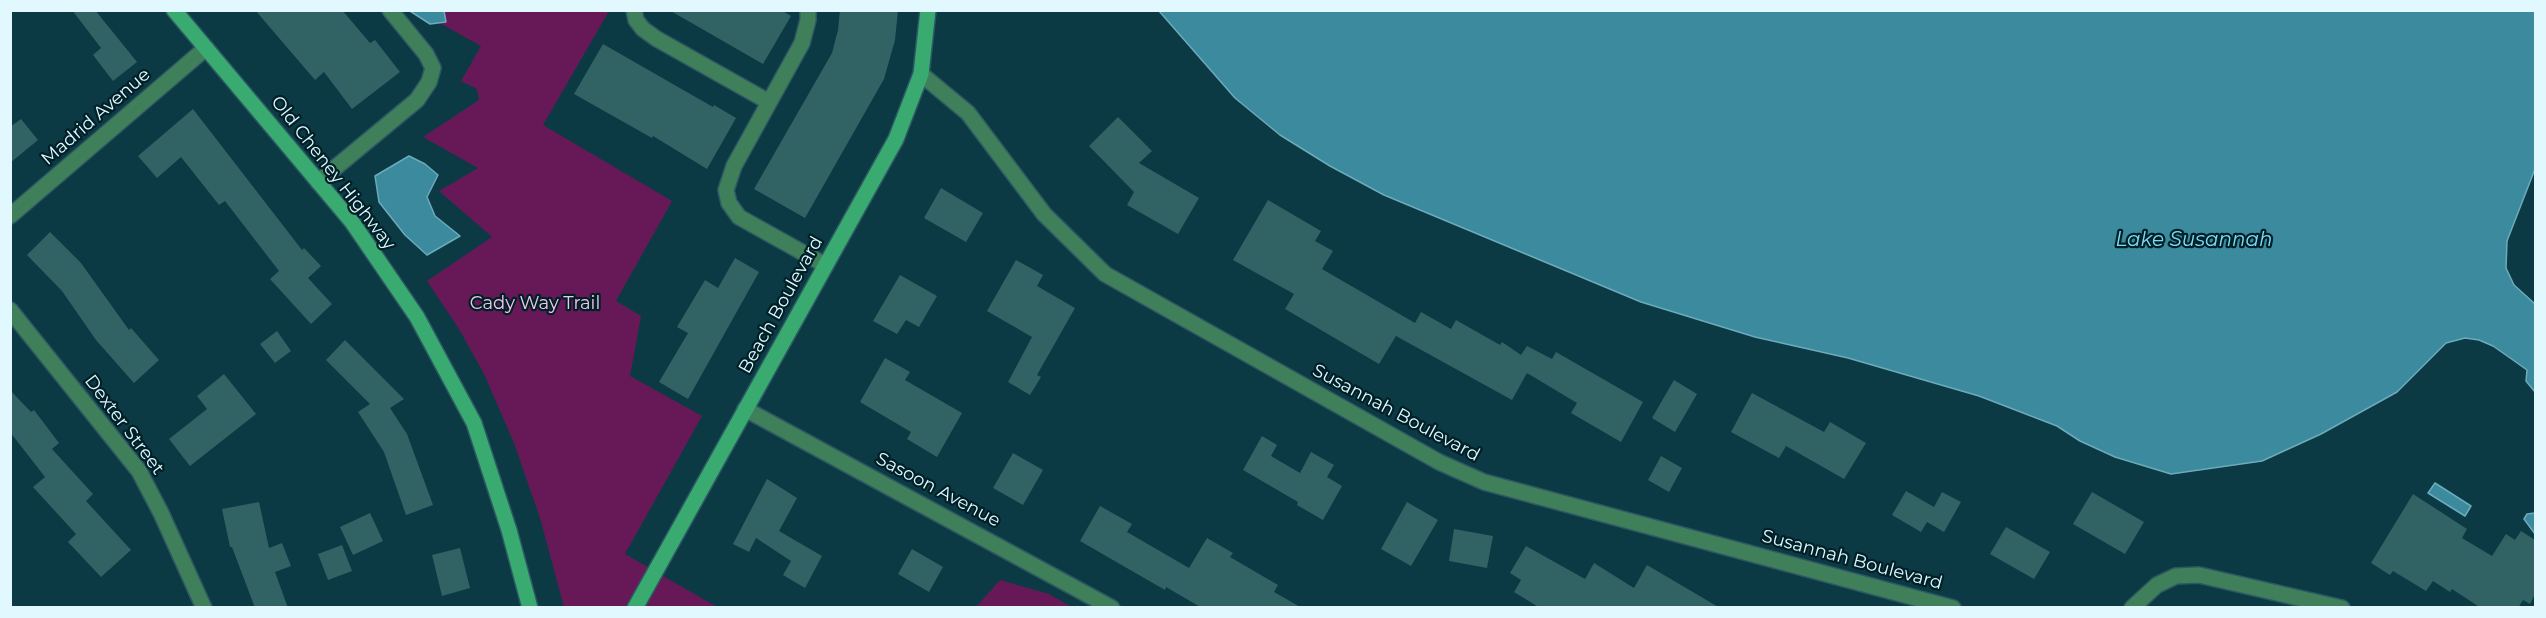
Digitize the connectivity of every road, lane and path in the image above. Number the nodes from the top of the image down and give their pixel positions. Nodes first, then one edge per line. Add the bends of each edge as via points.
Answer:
1 (174, 10) edge
2 (390, 10) edge
3 (634, 10) edge
4 (808, 10) edge
5 (928, 10) edge
6 (206, 48) junction
7 (921, 75) junction
8 (769, 102) junction
9 (318, 182) junction
10 (10, 216) edge
11 (825, 266) junction
12 (10, 310) edge
13 (745, 409) junction
14 (1917, 603) edge
15 (204, 608) edge
16 (530, 608) edge
17 (635, 608) edge
18 (1112, 608) edge
19 (1953, 608) edge
20 (2132, 608) edge
21 (2342, 608) edge

1 - 6 street, Old Cheney Highway
2 - 9 street via 426,54 433,68 429,82 417,100
3 - 8 street via 643,29 657,39
4 - 8 street via 802,43
5 - 7 street, Beach Boulevard
6 - 9 street, Old Cheney Highway
6 - 10 street, Madrid Avenue
7 - 11 street, Beach Boulevard via 896,140
7 - 14 street, Susannah Boulevard via 968,112 1044,214 1105,274 1439,462 1484,482
8 - 11 street via 729,177 729,203 739,217
9 - 16 street, Old Cheney Highway via 352,222 417,317 474,423
11 - 13 street, Beach Boulevard
12 - 15 street, Dexter Street via 139,471
13 - 17 street, Beach Boulevard
13 - 18 street, Sasoon Avenue
14 - 19 street, Susannah Boulevard
20 - 21 street via 2157,585 2176,576 2199,575

